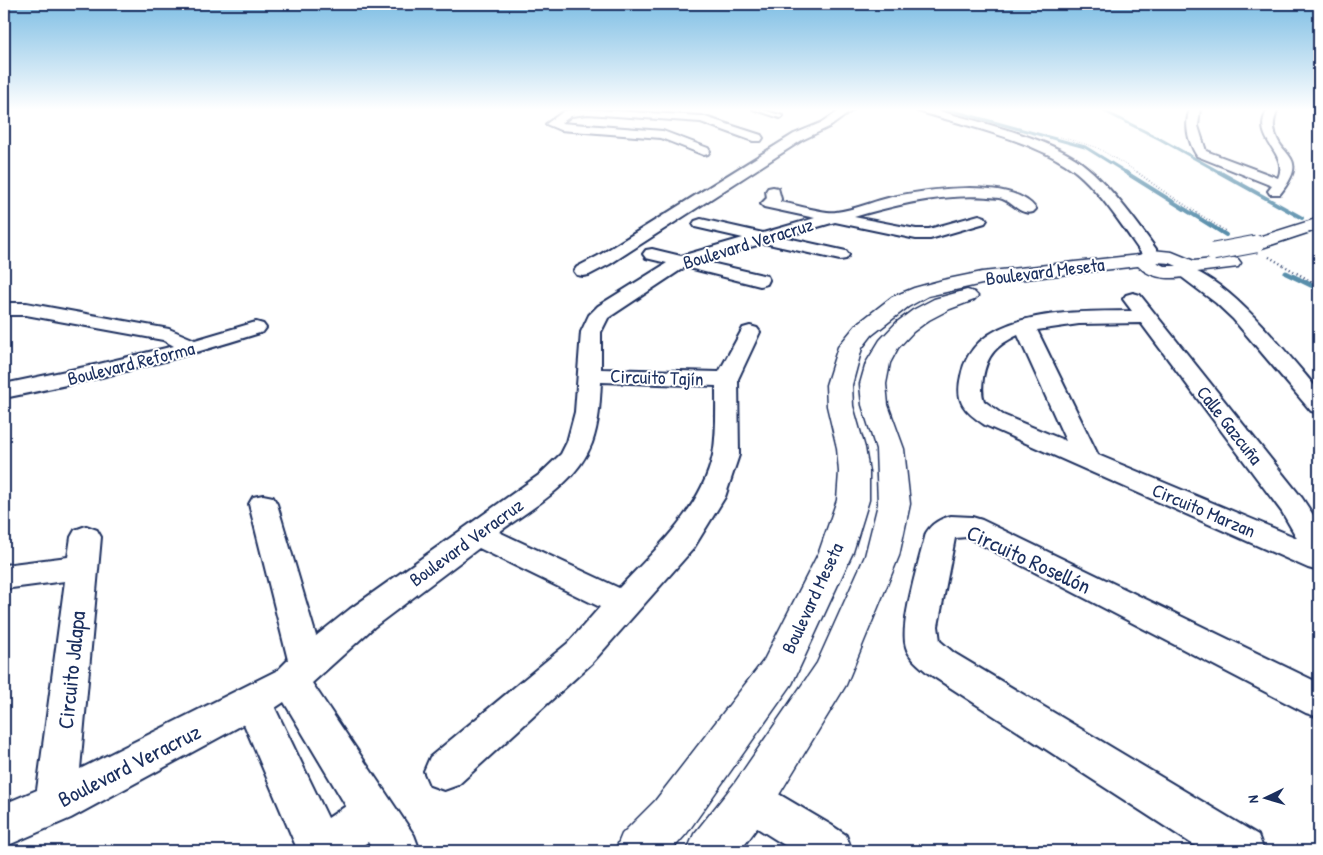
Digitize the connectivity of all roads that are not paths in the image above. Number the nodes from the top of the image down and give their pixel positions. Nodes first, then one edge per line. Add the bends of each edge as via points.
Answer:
1 (699, 149) edge
2 (778, 149) edge
3 (1046, 149) edge
4 (1200, 149) edge
5 (1278, 149) edge
6 (704, 151) dead end
7 (1028, 209) dead end
8 (846, 210) junction
9 (979, 220) dead end
10 (1319, 223) edge
11 (701, 224) dead end
12 (759, 226) junction
13 (1319, 238) edge
14 (1264, 251) junction
15 (652, 254) dead end
16 (840, 254) dead end
17 (682, 261) junction
18 (1167, 264) junction
19 (583, 271) dead end
20 (760, 280) dead end
21 (1140, 308) joint
22 (4, 309) edge
23 (1024, 325) junction
24 (256, 328) dead end
25 (750, 332) dead end
26 (194, 348) junction
27 (588, 375) junction
28 (727, 379) junction
29 (4, 391) edge
30 (1319, 406) edge
31 (1088, 461) junction
32 (263, 504) dead end
33 (844, 524) junction
34 (477, 534) junction
35 (887, 535) junction
36 (1319, 555) edge
37 (1319, 560) edge
38 (4, 577) edge
39 (623, 604) junction
40 (299, 673) junction
41 (253, 701) junction
42 (1319, 702) edge
43 (444, 771) dead end
44 (750, 800) junction
45 (56, 803) junction
46 (374, 812) junction
47 (4, 826) edge
48 (320, 850) edge
49 (398, 851) edge
50 (639, 851) edge
51 (711, 851) edge
52 (830, 851) edge
53 (1242, 851) edge

1 - 6 street
2 - 19 street
3 - 18 street via 1070,161 1089,176
4 - 5 street via 1201,153 1278,187 1288,168
7 - 8 street, Boulevard Veracruz via 1008,196 998,194 939,193
8 - 9 street via 923,234
8 - 12 street, Boulevard Veracruz
8 - 12 street via 771,197
10 - 14 street, Boulevard Meseta
11 - 12 street
12 - 16 street
12 - 17 street, Boulevard Veracruz
13 - 14 street, Boulevard Meseta
14 - 18 street, Boulevard Meseta, bridge via 1213,252
14 - 18 street, Boulevard Meseta via 1231,263
15 - 17 street
17 - 20 street
17 - 27 street, Boulevard Veracruz via 599,315 591,332
18 - 30 street via 1203,282 1237,311
18 - 33 street, Boulevard Meseta via 982,278 950,284 900,302 864,330 850,346 839,385 840,406 854,472 852,500
18 - 35 street, Boulevard Meseta via 1009,286 942,304 905,327 888,345 878,363 873,384 890,449 894,504
21 - 23 street, Circuito Marzan
21 - 36 street, Calle Gazcuña via 1292,505 1310,532
22 - 26 street via 26,309 169,335
23 - 31 street
23 - 31 street, Circuito Marzan via 985,346 976,359 968,392 971,402 994,420
24 - 26 street, Boulevard Reforma
25 - 28 street
26 - 29 street, Boulevard Reforma
27 - 28 street, Circuito Tajín
27 - 34 street, Boulevard Veracruz via 583,434 572,457 549,481
28 - 39 street via 726,455 711,497 682,541
31 - 37 street, Circuito Marzan
32 - 40 street
33 - 35 street
33 - 50 street, Boulevard Meseta via 836,552 778,672 671,817
34 - 39 street
34 - 40 street, Boulevard Veracruz via 362,618
35 - 44 street, Boulevard Meseta via 882,556 832,673
38 - 45 street, Circuito Jalapa via 84,552
39 - 43 street via 580,653
40 - 41 street, Boulevard Veracruz
40 - 46 street
41 - 45 street, Boulevard Veracruz
41 - 48 street
42 - 53 street, Circuito Rosellón via 972,527 951,526 941,534 921,626 922,647 941,663
44 - 51 street, Boulevard Meseta
44 - 52 street
45 - 47 street, Boulevard Veracruz
46 - 48 street
46 - 49 street

